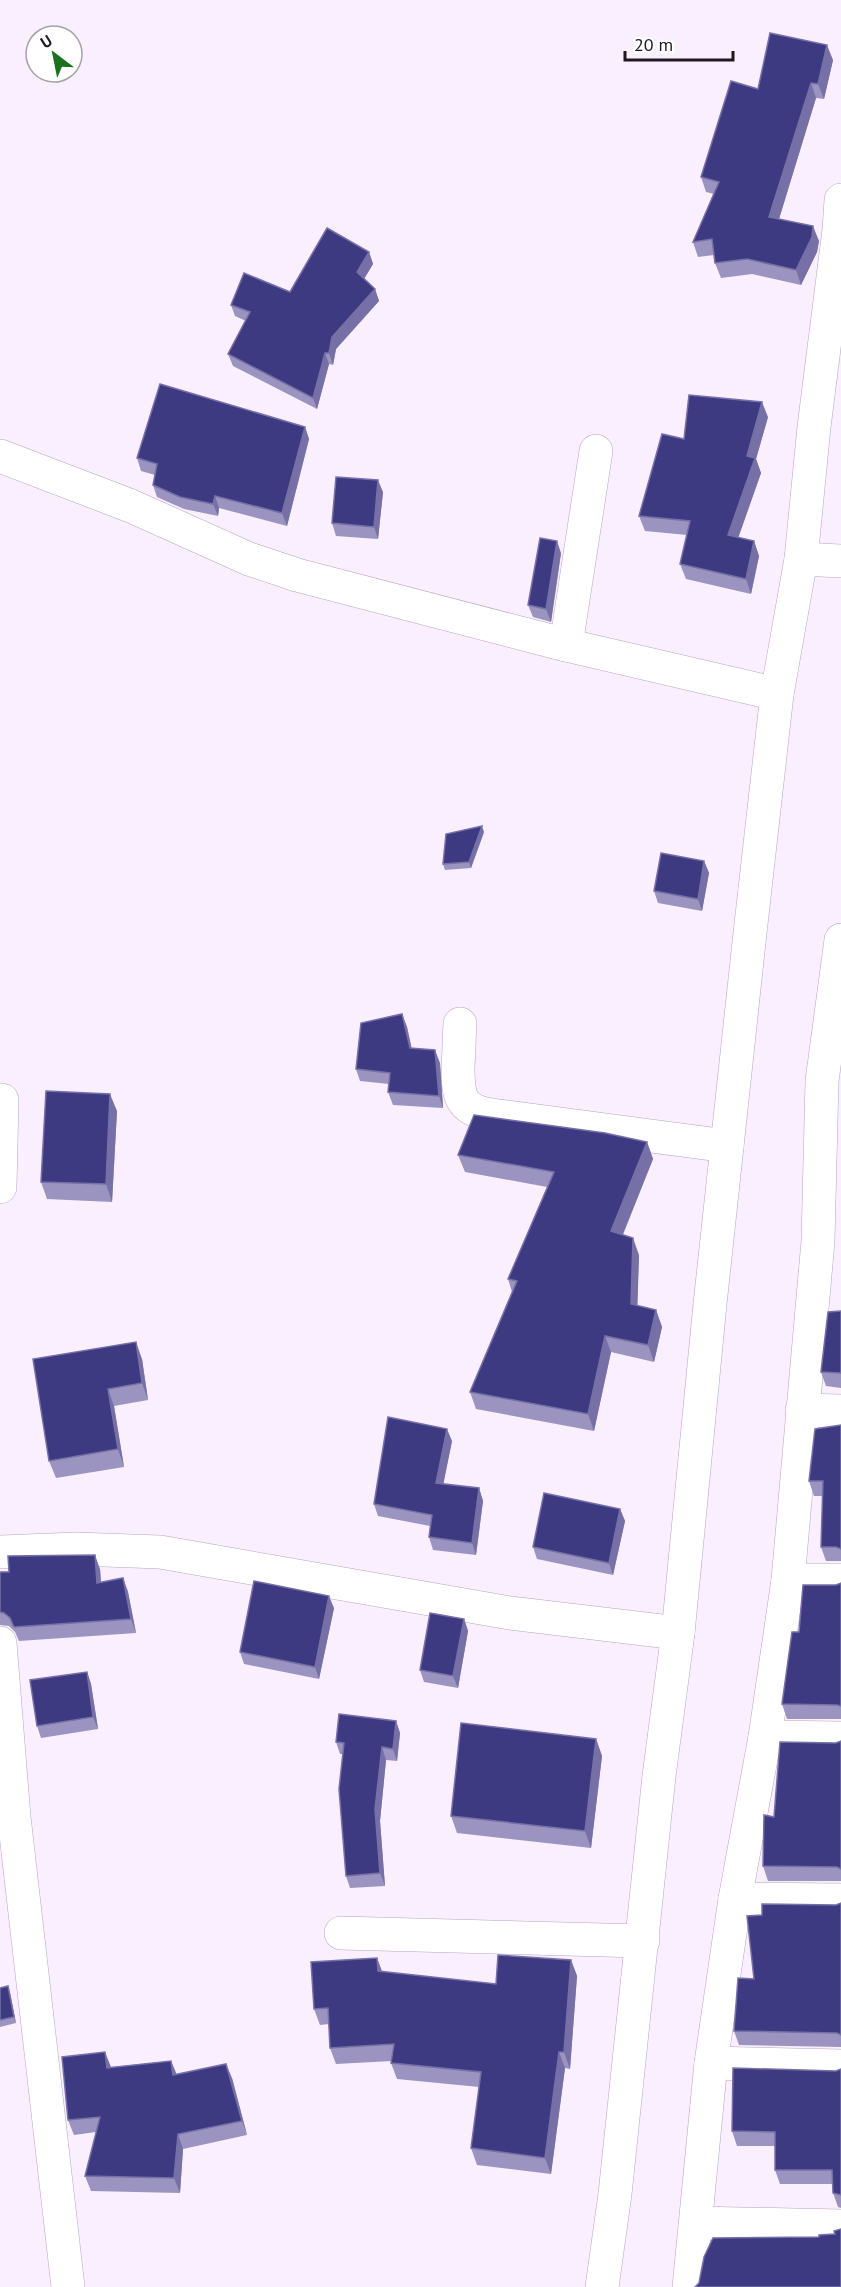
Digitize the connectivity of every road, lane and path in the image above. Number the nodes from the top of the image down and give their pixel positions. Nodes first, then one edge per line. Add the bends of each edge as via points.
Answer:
1 (841, 200) edge
2 (596, 451) dead end
3 (0, 456) edge
4 (819, 560) edge
5 (566, 645) junction
6 (777, 694) junction
7 (841, 940) edge
8 (460, 1024) dead end
9 (832, 1081) edge
10 (2, 1100) dead end
11 (727, 1146) junction
12 (0, 1187) edge
13 (830, 1241) edge
14 (802, 1410) junction
15 (841, 1411) edge
16 (0, 1552) edge
17 (789, 1580) junction
18 (841, 1580) edge
19 (678, 1633) junction
20 (0, 1643) edge
21 (765, 1737) junction
22 (841, 1738) edge
23 (735, 1899) junction
24 (841, 1900) edge
25 (341, 1933) dead end
26 (643, 1941) junction
27 (711, 2063) junction
28 (841, 2066) edge
29 (696, 2223) junction
30 (841, 2226) edge
31 (68, 2287) edge
32 (602, 2287) edge
33 (689, 2287) edge

1 - 4 street via 825,340
2 - 5 street
3 - 5 street via 131,506 249,559
4 - 6 street
5 - 6 street
6 - 11 street
7 - 9 street
8 - 11 street via 458,1090 465,1104 475,1111
9 - 13 street
10 - 12 street
11 - 19 street
13 - 14 street
14 - 15 street
14 - 17 street
16 - 19 street via 160,1552 510,1613
17 - 18 street
17 - 21 street
19 - 26 street
20 - 31 street via 14,1817
21 - 22 street
21 - 23 street
23 - 24 street
23 - 27 street
25 - 26 street
26 - 32 street
27 - 28 street
27 - 29 street
29 - 30 street
29 - 33 street

